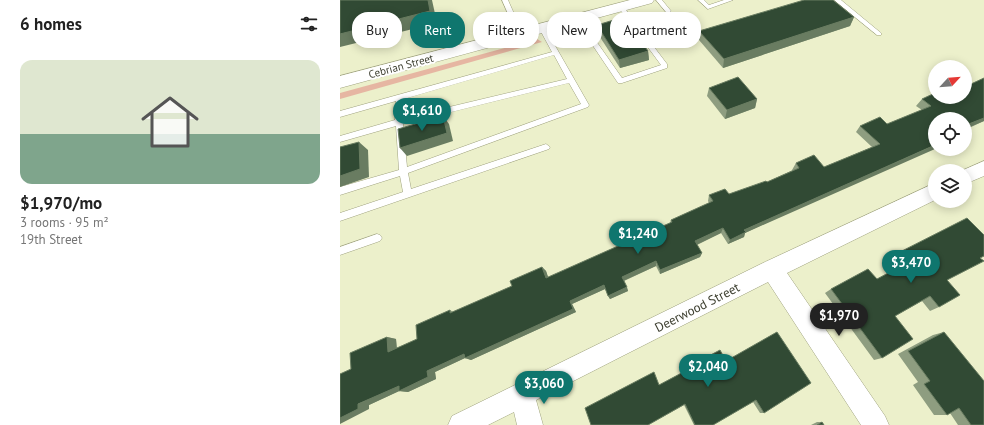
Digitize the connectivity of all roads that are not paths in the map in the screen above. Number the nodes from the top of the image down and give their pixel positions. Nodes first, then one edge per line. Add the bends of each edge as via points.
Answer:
1 (505, 0) edge
2 (647, 0) edge
3 (659, 0) edge
4 (701, 0) edge
5 (730, 0) edge
6 (838, 0) edge
7 (621, 7) junction
8 (668, 11) dead end
9 (510, 12) edge
10 (602, 12) edge
11 (547, 27) edge
12 (542, 28) junction
13 (539, 29) edge
14 (879, 34) dead end
15 (473, 47) edge
16 (598, 48) edge
17 (555, 53) junction
18 (572, 80) junction
19 (340, 82) edge
20 (400, 97) junction
21 (340, 114) edge
22 (399, 122) junction
23 (340, 139) edge
24 (546, 147) dead end
25 (984, 168) edge
26 (402, 172) junction
27 (972, 174) edge
28 (340, 191) edge
29 (408, 193) junction
30 (928, 194) edge
31 (340, 217) edge
32 (377, 238) dead end
33 (340, 251) edge
34 (772, 269) junction
35 (522, 394) junction
36 (461, 425) edge
37 (530, 425) edge
38 (876, 425) edge

1 - 9 lane
2 - 7 street, Cebrian Street
3 - 8 lane
4 - 5 lane via 708,7
6 - 14 lane
7 - 10 street, Cebrian Street
7 - 16 lane via 665,66 620,81
11 - 12 street, Cebrian Street
12 - 13 street, Cebrian Street
12 - 17 lane
15 - 19 street, Cebrian Street
17 - 18 lane
17 - 20 lane
18 - 22 lane
18 - 26 lane via 586,105
20 - 21 lane
20 - 22 lane
22 - 23 lane
22 - 26 lane
24 - 29 lane
25 - 27 street
26 - 28 lane
26 - 29 lane
29 - 31 lane
30 - 34 street, Deerwood Street
32 - 33 lane
34 - 35 street, Deerwood Street
34 - 38 street
35 - 36 street, Deerwood Street
35 - 37 street

